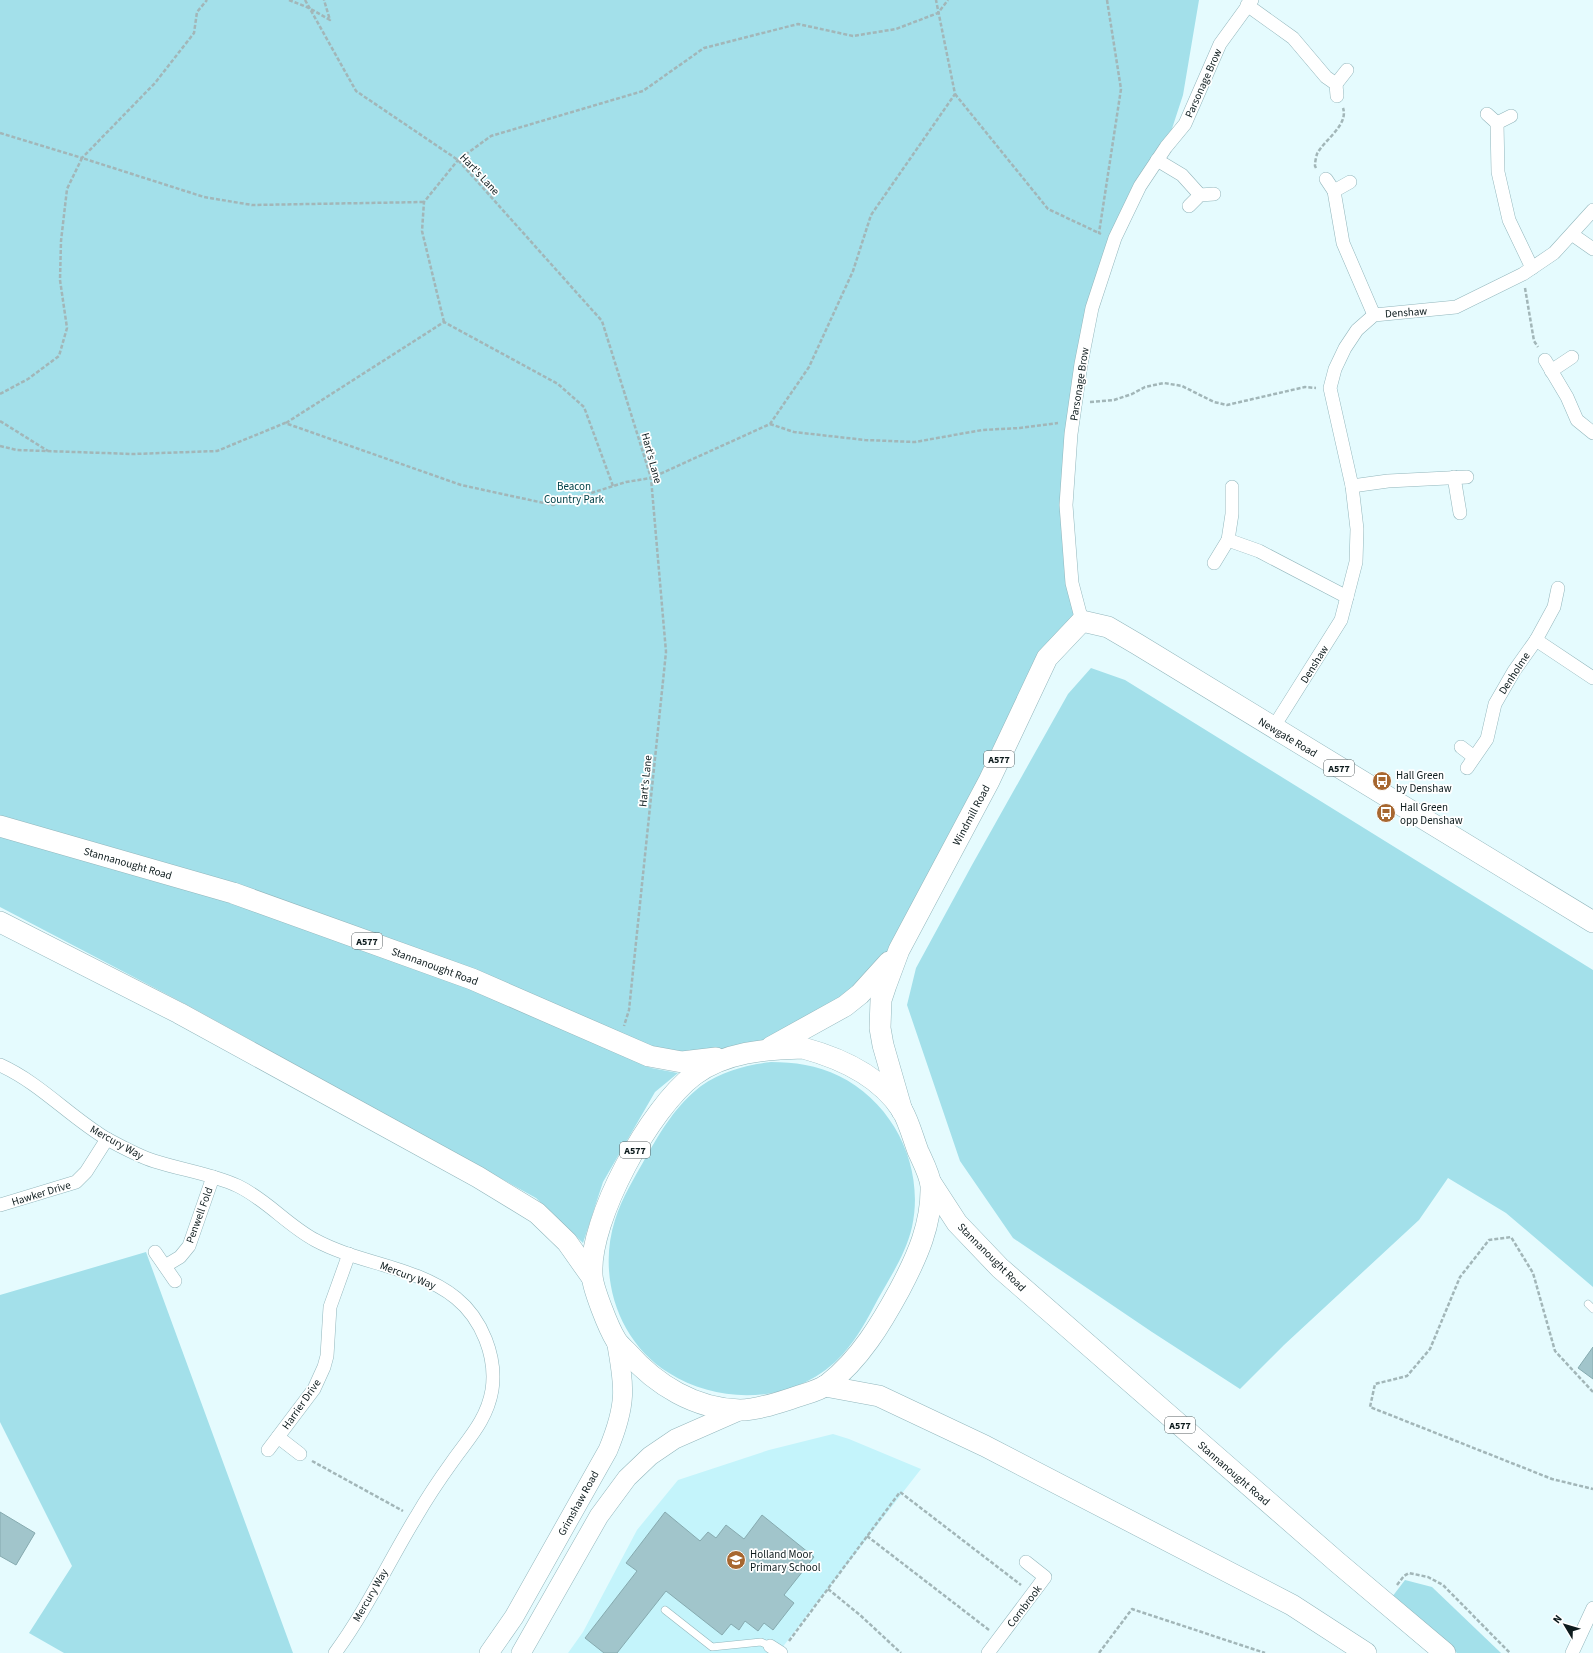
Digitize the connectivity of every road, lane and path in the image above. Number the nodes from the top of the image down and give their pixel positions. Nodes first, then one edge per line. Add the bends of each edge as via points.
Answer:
1 (207, 0) edge
2 (289, 0) edge
3 (305, 0) edge
4 (324, 0) edge
5 (936, 0) edge
6 (948, 0) edge
7 (1107, 0) edge
8 (1250, 2) edge
9 (309, 8) junction
10 (938, 13) junction
11 (1347, 70) dead end
12 (1337, 90) junction
13 (954, 94) junction
14 (1511, 116) dead end
15 (0, 133) edge
16 (82, 158) junction
17 (458, 160) junction
18 (1158, 160) junction
19 (1326, 179) joint
20 (1350, 182) dead end
21 (1334, 191) junction
22 (1214, 194) dead end
23 (1200, 195) junction
24 (424, 202) junction
25 (1189, 206) dead end
26 (1593, 210) edge
27 (1099, 233) junction
28 (1573, 235) junction
29 (1115, 238) junction
30 (1593, 249) edge
31 (1528, 271) junction
32 (1374, 315) junction
33 (444, 322) junction
34 (1572, 357) dead end
35 (1548, 365) junction
36 (1330, 388) junction
37 (0, 394) edge
38 (1076, 399) junction
39 (0, 421) edge
40 (1073, 421) junction
41 (285, 423) junction
42 (770, 424) junction
43 (1593, 433) edge
44 (0, 446) edge
45 (48, 451) junction
46 (651, 478) junction
47 (613, 486) junction
48 (1352, 486) junction
49 (1232, 487) dead end
50 (1460, 513) dead end
51 (1228, 540) junction
52 (1214, 563) dead end
53 (1558, 588) dead end
54 (1347, 597) junction
55 (1082, 621) junction
56 (1536, 640) junction
57 (1593, 678) edge
58 (1273, 728) junction
59 (1461, 747) dead end
60 (0, 826) edge
61 (0, 922) edge
62 (1593, 922) edge
63 (899, 950) junction
64 (619, 1044) junction
65 (769, 1049) junction
66 (729, 1057) junction
67 (0, 1065) edge
68 (902, 1111) junction
69 (108, 1139) junction
70 (213, 1177) junction
71 (931, 1183) junction
72 (0, 1205) edge
73 (155, 1252) dead end
74 (349, 1254) junction
75 (165, 1266) junction
76 (591, 1276) junction
77 (176, 1281) dead end
78 (616, 1340) junction
79 (825, 1386) junction
80 (1593, 1392) edge
81 (741, 1410) junction
82 (278, 1437) junction
83 (268, 1450) dead end
84 (300, 1454) joint
85 (1593, 1489) edge
86 (415, 1518) junction
87 (868, 1536) junction
88 (1026, 1562) dead end
89 (1397, 1585) dead end
90 (828, 1589) junction
91 (1033, 1594) junction
92 (1593, 1608) edge
93 (665, 1610) dead end
94 (999, 1638) junction
95 (777, 1650) edge
96 (1257, 1652) edge
97 (335, 1653) edge
98 (489, 1653) edge
99 (521, 1653) edge
100 (901, 1653) edge
101 (988, 1653) edge
102 (1099, 1653) edge
103 (1265, 1653) edge
104 (1366, 1653) edge
105 (1445, 1653) edge
106 (1510, 1653) edge
107 (1572, 1653) edge

1 - 16 path via 197,12 194,33 155,83
2 - 9 path
3 - 9 path, Hart's Lane
4 - 9 path via 330,20
5 - 10 path
6 - 10 path
7 - 27 path via 1121,89
8 - 12 street, Parsonage Brow via 1293,38
8 - 18 street, Parsonage Brow via 1220,44 1185,124
9 - 17 path, Hart's Lane via 356,91
10 - 13 path
10 - 17 path via 896,29 853,36 798,24 704,48 643,91 491,136
11 - 12 street
12 - 19 path via 1344,111 1339,127 1317,154 1315,166
13 - 27 path via 1048,208
13 - 42 path via 871,215 853,271 809,367
14 - 31 street via 1492,118 1498,172 1509,220
15 - 16 path
16 - 24 path via 204,197 252,205
16 - 37 path via 67,189 60,241 60,280 67,328 59,356 28,380
17 - 24 path
17 - 46 path, Hart's Lane via 602,321
18 - 23 street via 1182,175
18 - 29 street, Parsonage Brow via 1140,186
19 - 21 street
20 - 21 street
21 - 32 street via 1343,242
22 - 23 street
23 - 25 street
24 - 33 path via 422,231
26 - 28 street, Denshaw
27 - 29 path
28 - 30 street
28 - 31 street, Denshaw via 1554,253
29 - 38 street, Parsonage Brow via 1092,308
31 - 32 street, Denshaw via 1456,307
31 - 35 path via 1534,341
32 - 36 street, Denshaw via 1357,330 1345,348
33 - 41 path
33 - 47 path via 558,384 584,407
34 - 35 street
35 - 43 street via 1577,420
36 - 38 path via 1306,387 1228,405 1214,402 1182,386 1164,383 1145,387 1114,400 1094,402
36 - 48 street, Denshaw
38 - 40 street, Parsonage Brow
39 - 45 path
40 - 42 path via 982,430 915,442 865,440 794,432
40 - 55 street, Parsonage Brow via 1066,505 1072,583
41 - 45 path via 217,451 133,454
41 - 47 path via 461,485 553,505
42 - 46 path
44 - 45 path via 17,450
46 - 47 path
46 - 64 path, Hart's Lane via 666,652 629,1010
48 - 50 street via 1388,481 1461,477
48 - 54 street, Denshaw via 1357,529 1356,562
49 - 51 street via 1232,514
51 - 52 street
51 - 54 street via 1259,551
53 - 56 street via 1554,607
54 - 58 street, Denshaw via 1341,620
55 - 58 main road, Newgate Road / A577 via 1108,627
55 - 63 main road, Windmill Road / A577 via 1047,658 989,781
56 - 57 street, Denholme
56 - 59 street, Denholme via 1495,704 1486,739 1470,762
58 - 62 main road, Newgate Road / A577
60 - 64 main road, Stannanought Road / A577 via 233,893 472,979
61 - 76 main road, A577 via 179,1014 478,1177 537,1212 567,1242
63 - 65 main road, Windmill Road / A577 via 875,980 845,1006
63 - 68 main road, Windmill Road / A577 via 886,985 880,1014 883,1045
64 - 66 main road, Stannanought Road / A577 via 649,1056 682,1062
65 - 66 main road, A577
65 - 68 main road, A577 via 803,1048 846,1063 878,1083
66 - 76 main road, A577 via 695,1074 676,1090 659,1111 610,1194 598,1226
67 - 69 street, Mercury Way via 28,1080
68 - 71 main road, A577
69 - 70 street, Mercury Way via 153,1161
69 - 72 street, Hawker Drive via 86,1172 76,1182
70 - 74 street, Mercury Way via 252,1194 316,1240
70 - 75 street, Penwell Fold via 188,1246 180,1257
71 - 79 main road, A577 via 930,1212 921,1247 904,1282 885,1316 855,1359
71 - 105 main road, Stannanought Road / A577 via 957,1223 1000,1268
73 - 75 street
74 - 82 street, Harrier Drive via 330,1307 324,1367 314,1388
74 - 86 street, Mercury Way via 425,1280 446,1291 473,1316 488,1348 493,1377 486,1413
75 - 77 street
76 - 78 main road, A577
78 - 81 main road, A577 via 641,1368 662,1385 683,1397 707,1405
78 - 98 main road, Grimshaw Road via 623,1378 623,1401 618,1425 608,1450 514,1617
79 - 81 main road, A577 via 780,1402
79 - 104 main road via 879,1396 985,1446 1292,1605
80 - 85 path via 1555,1351 1533,1273 1511,1237 1489,1240 1460,1277 1430,1349 1407,1376 1374,1384 1370,1407 1552,1479
81 - 99 main road via 674,1439 650,1456 627,1478 599,1516
82 - 83 street, Harrier Drive
82 - 84 street, Harrier Drive
84 - 86 path
86 - 97 street, Mercury Way
87 - 90 path
87 - 91 path via 900,1492
87 - 94 path
88 - 91 street, Cornbrook via 1045,1577
89 - 106 path via 1409,1573 1435,1580
90 - 95 path
90 - 100 path
91 - 94 street, Cornbrook
92 - 107 street
93 - 95 lane via 712,1647 761,1642
94 - 101 street, Cornbrook
96 - 102 path via 1132,1609
96 - 103 path

